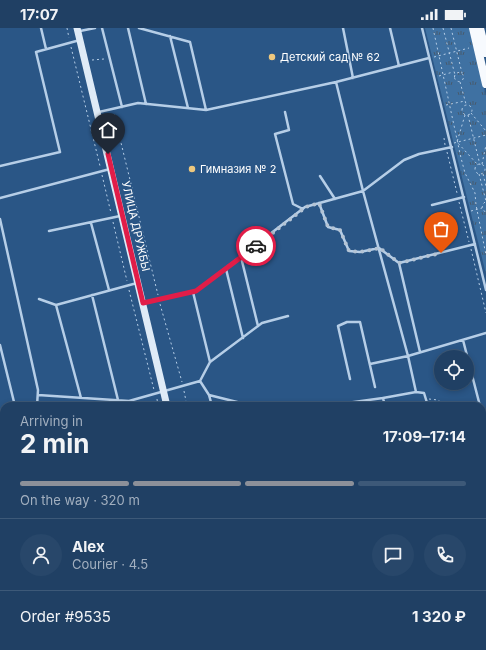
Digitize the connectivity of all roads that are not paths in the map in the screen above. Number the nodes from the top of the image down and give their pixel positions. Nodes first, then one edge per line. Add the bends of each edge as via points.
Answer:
1 (41, 28) edge
2 (95, 28) edge
3 (102, 28) edge
4 (128, 28) edge
5 (139, 28) edge
6 (343, 28) edge
7 (390, 28) edge
8 (422, 28) edge
9 (473, 28) edge
10 (480, 28) edge
11 (78, 30) edge
12 (170, 36) junction
13 (80, 40) junction
14 (46, 49) junction
15 (486, 53) edge
16 (429, 58) junction
17 (399, 66) junction
18 (353, 78) junction
19 (336, 82) junction
20 (486, 84) edge
21 (146, 104) junction
22 (122, 107) junction
23 (188, 108) junction
24 (206, 110) junction
25 (285, 112) dead end
26 (98, 113) junction
27 (451, 145) junction
28 (0, 166) edge
29 (111, 168) junction
30 (320, 176) dead end
31 (364, 191) junction
32 (464, 197) junction
33 (0, 198) edge
34 (335, 199) junction
35 (319, 203) junction
36 (432, 205) dead end
37 (302, 209) junction
38 (122, 216) junction
39 (0, 219) edge
40 (91, 223) junction
41 (49, 231) dead end
42 (5, 242) junction
43 (0, 243) edge
44 (475, 244) junction
45 (380, 248) junction
46 (241, 256) junction
47 (399, 263) junction
48 (226, 269) junction
49 (138, 283) junction
50 (109, 290) junction
51 (486, 290) edge
52 (193, 292) junction
53 (92, 295) junction
54 (39, 299) dead end
55 (143, 303) junction
56 (56, 305) junction
57 (288, 316) dead end
58 (258, 326) junction
59 (486, 333) edge
60 (243, 338) junction
61 (463, 340) junction
62 (0, 345) edge
63 (420, 352) junction
64 (408, 356) junction
65 (210, 362) junction
66 (370, 364) junction
67 (350, 379) dead end
68 (200, 381) junction
69 (375, 387) dead end
70 (164, 390) junction
71 (416, 392) junction
72 (38, 395) junction
73 (209, 395) junction
74 (81, 398) junction
75 (383, 398) junction
76 (118, 400) junction
77 (129, 401) joint
78 (14, 402) edge
79 (37, 402) edge
80 (166, 402) edge
81 (211, 402) edge
82 (237, 402) edge
83 (354, 402) edge
84 (384, 402) edge
85 (427, 402) edge
86 (479, 402) edge

1 - 14 lane
2 - 11 lane
3 - 22 lane
4 - 21 lane
5 - 12 lane
6 - 18 lane
7 - 17 lane
8 - 16 lane
9 - 20 main road
10 - 15 main road
11 - 13 main road, УЛИЦА ДРУЖБЫ
12 - 23 lane
12 - 24 lane via 190,42
13 - 14 lane
13 - 26 main road, УЛИЦА ДРУЖБЫ
14 - 28 lane via 36,52 60,152
16 - 17 lane
16 - 27 lane
17 - 18 lane
18 - 19 lane
19 - 24 lane
19 - 31 lane
21 - 22 lane
21 - 23 lane
22 - 26 lane
23 - 24 lane
25 - 37 lane via 289,130 275,134 293,204
26 - 29 main road, УЛИЦА ДРУЖБЫ
27 - 31 lane via 404,160
27 - 32 lane
29 - 33 lane
29 - 38 main road, УЛИЦА ДРУЖБЫ
30 - 34 lane
31 - 34 lane
31 - 45 lane
32 - 36 lane
32 - 44 lane
34 - 35 lane
35 - 37 lane
35 - 45 lane via 328,227 340,230 349,251 360,252
37 - 46 lane
38 - 40 lane
38 - 49 main road, УЛИЦА ДРУЖБЫ
39 - 42 lane
40 - 41 lane
40 - 50 lane
42 - 43 lane
42 - 72 lane
44 - 47 lane
44 - 51 lane
45 - 47 lane
45 - 64 lane
46 - 48 lane
46 - 58 lane
47 - 63 lane
48 - 52 lane
48 - 60 lane
49 - 50 lane
49 - 55 main road, УЛИЦА ДРУЖБЫ
50 - 53 lane
52 - 55 lane
52 - 65 lane
53 - 56 lane
53 - 76 lane
54 - 56 lane
55 - 70 main road, УЛИЦА ДРУЖБЫ
56 - 74 lane
57 - 58 lane
58 - 60 lane
59 - 61 lane
60 - 65 lane
61 - 63 lane
61 - 86 lane
62 - 78 lane
63 - 64 lane
64 - 66 lane
64 - 71 lane
65 - 68 lane
66 - 67 lane via 360,322 347,322 338,326
66 - 69 lane
68 - 70 lane
68 - 73 lane
70 - 77 lane
70 - 80 main road, УЛИЦА ДРУЖБЫ
71 - 75 lane
71 - 85 lane via 424,393
72 - 74 lane
72 - 79 lane
73 - 81 lane
73 - 82 lane
74 - 76 lane
75 - 83 lane
75 - 84 lane
76 - 77 lane

